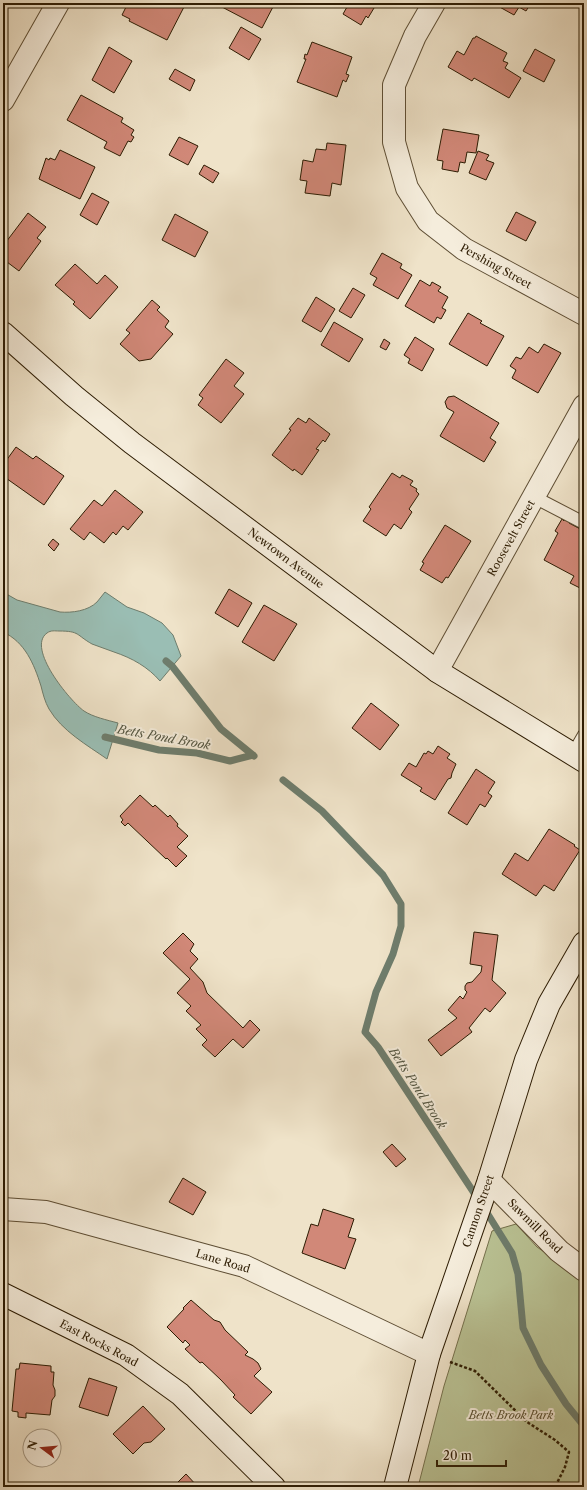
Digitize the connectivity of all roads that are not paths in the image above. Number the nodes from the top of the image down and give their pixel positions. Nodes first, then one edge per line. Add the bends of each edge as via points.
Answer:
1 (58, 3) edge
2 (434, 3) edge
3 (3, 100) edge
4 (584, 314) edge
5 (3, 333) edge
6 (584, 406) edge
7 (534, 497) junction
8 (584, 523) edge
9 (437, 671) junction
10 (584, 735) edge
11 (578, 758) edge
12 (584, 943) edge
13 (488, 1183) junction
14 (3, 1209) edge
15 (584, 1270) edge
16 (3, 1294) edge
17 (438, 1358) junction
18 (274, 1487) edge
19 (395, 1487) edge

1 - 3 street
2 - 4 street, Pershing Street via 415,36 394,85 394,142 407,188 428,221 464,250
5 - 9 street, Newtown Avenue via 132,444
6 - 7 street, Roosevelt Street
7 - 8 lane
7 - 9 street, Roosevelt Street
9 - 11 street, Newtown Avenue
10 - 11 lane
12 - 13 street, Cannon Street via 549,1004 526,1060
13 - 15 street, Sawmill Road via 559,1251
13 - 17 street, Cannon Street via 475,1220
14 - 17 street, Lane Road via 46,1212 244,1266
16 - 18 street, East Rocks Road via 126,1355 180,1394
17 - 19 street, Cannon Street

